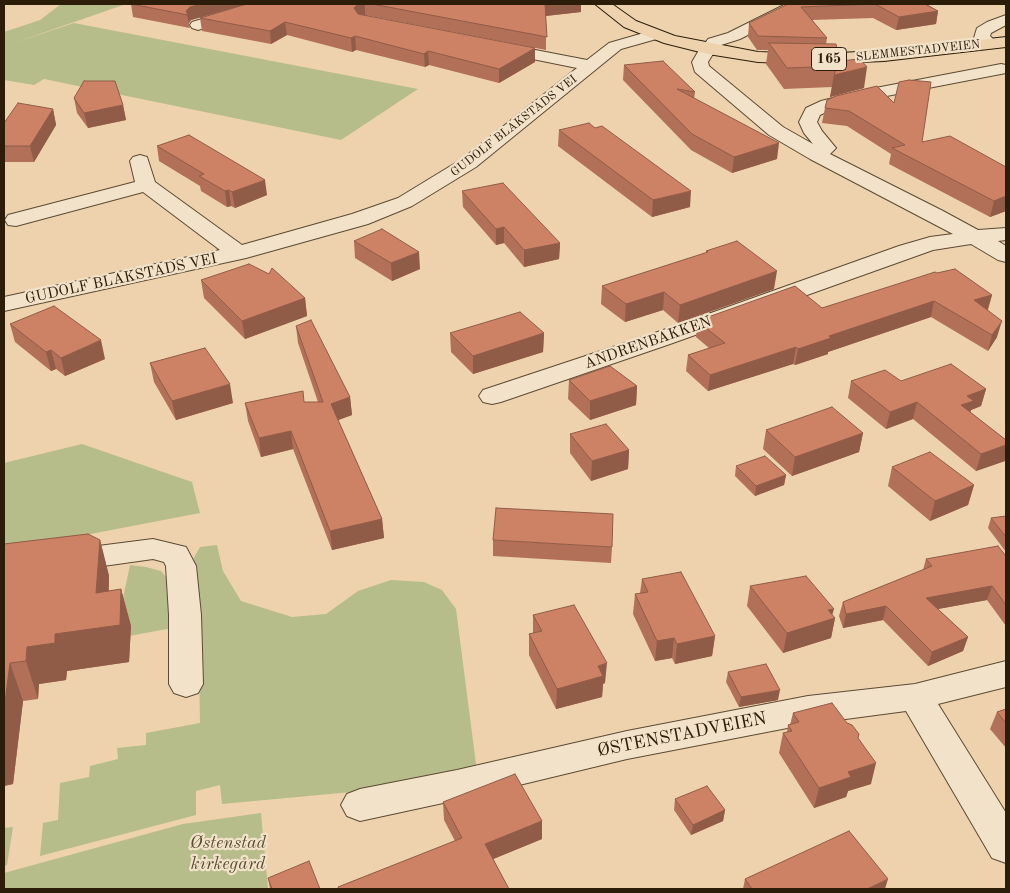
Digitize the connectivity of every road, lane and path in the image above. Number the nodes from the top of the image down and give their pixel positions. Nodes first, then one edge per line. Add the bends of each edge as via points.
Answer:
1 (269, 4) edge
2 (602, 4) edge
3 (797, 4) edge
4 (1006, 20) edge
5 (198, 25) edge
6 (647, 32) junction
7 (998, 43) edge
8 (487, 46) edge
9 (711, 46) junction
10 (591, 66) junction
11 (1001, 70) dead end
12 (821, 152) junction
13 (140, 161) dead end
14 (867, 162) dead end
15 (146, 185) junction
16 (16, 220) dead end
17 (1006, 234) edge
18 (974, 237) junction
19 (238, 253) junction
20 (1006, 254) edge
21 (4, 304) edge
22 (492, 396) dead end
23 (4, 569) edge
24 (1006, 674) edge
25 (186, 684) dead end
26 (915, 696) junction
27 (360, 805) dead end
28 (1006, 846) edge

1 - 5 street
2 - 6 main road, SLEMMESTADVEIEN / 165
3 - 9 street
4 - 7 street via 980,35
6 - 9 main road, SLEMMESTADVEIEN / 165
6 - 10 street, GUDOLF BLAKSTADS VEI via 629,43 620,43
7 - 9 main road, SLEMMESTADVEIEN / 165 via 884,56 814,59 758,57
8 - 10 street, GUDOLF BLAKSTADS VEI
9 - 12 street via 700,62 702,68 776,132
10 - 19 street, GUDOLF BLAKSTADS VEI via 469,163 412,198 360,219
11 - 12 street via 827,105 812,112 808,122
12 - 14 street
12 - 18 street
13 - 15 street
15 - 16 street
15 - 19 street, GUDOLF BLAKSTADS VEI
17 - 18 street, ANDRENBAKKEN
18 - 20 street
18 - 22 street, ANDRENBAKKEN via 907,251
19 - 21 street, GUDOLF BLAKSTADS VEI
23 - 25 street via 153,549 175,554 181,566
24 - 26 street, ØSTENSTADVEIEN
26 - 27 street, ØSTENSTADVEIEN via 808,710 627,745
26 - 28 street

